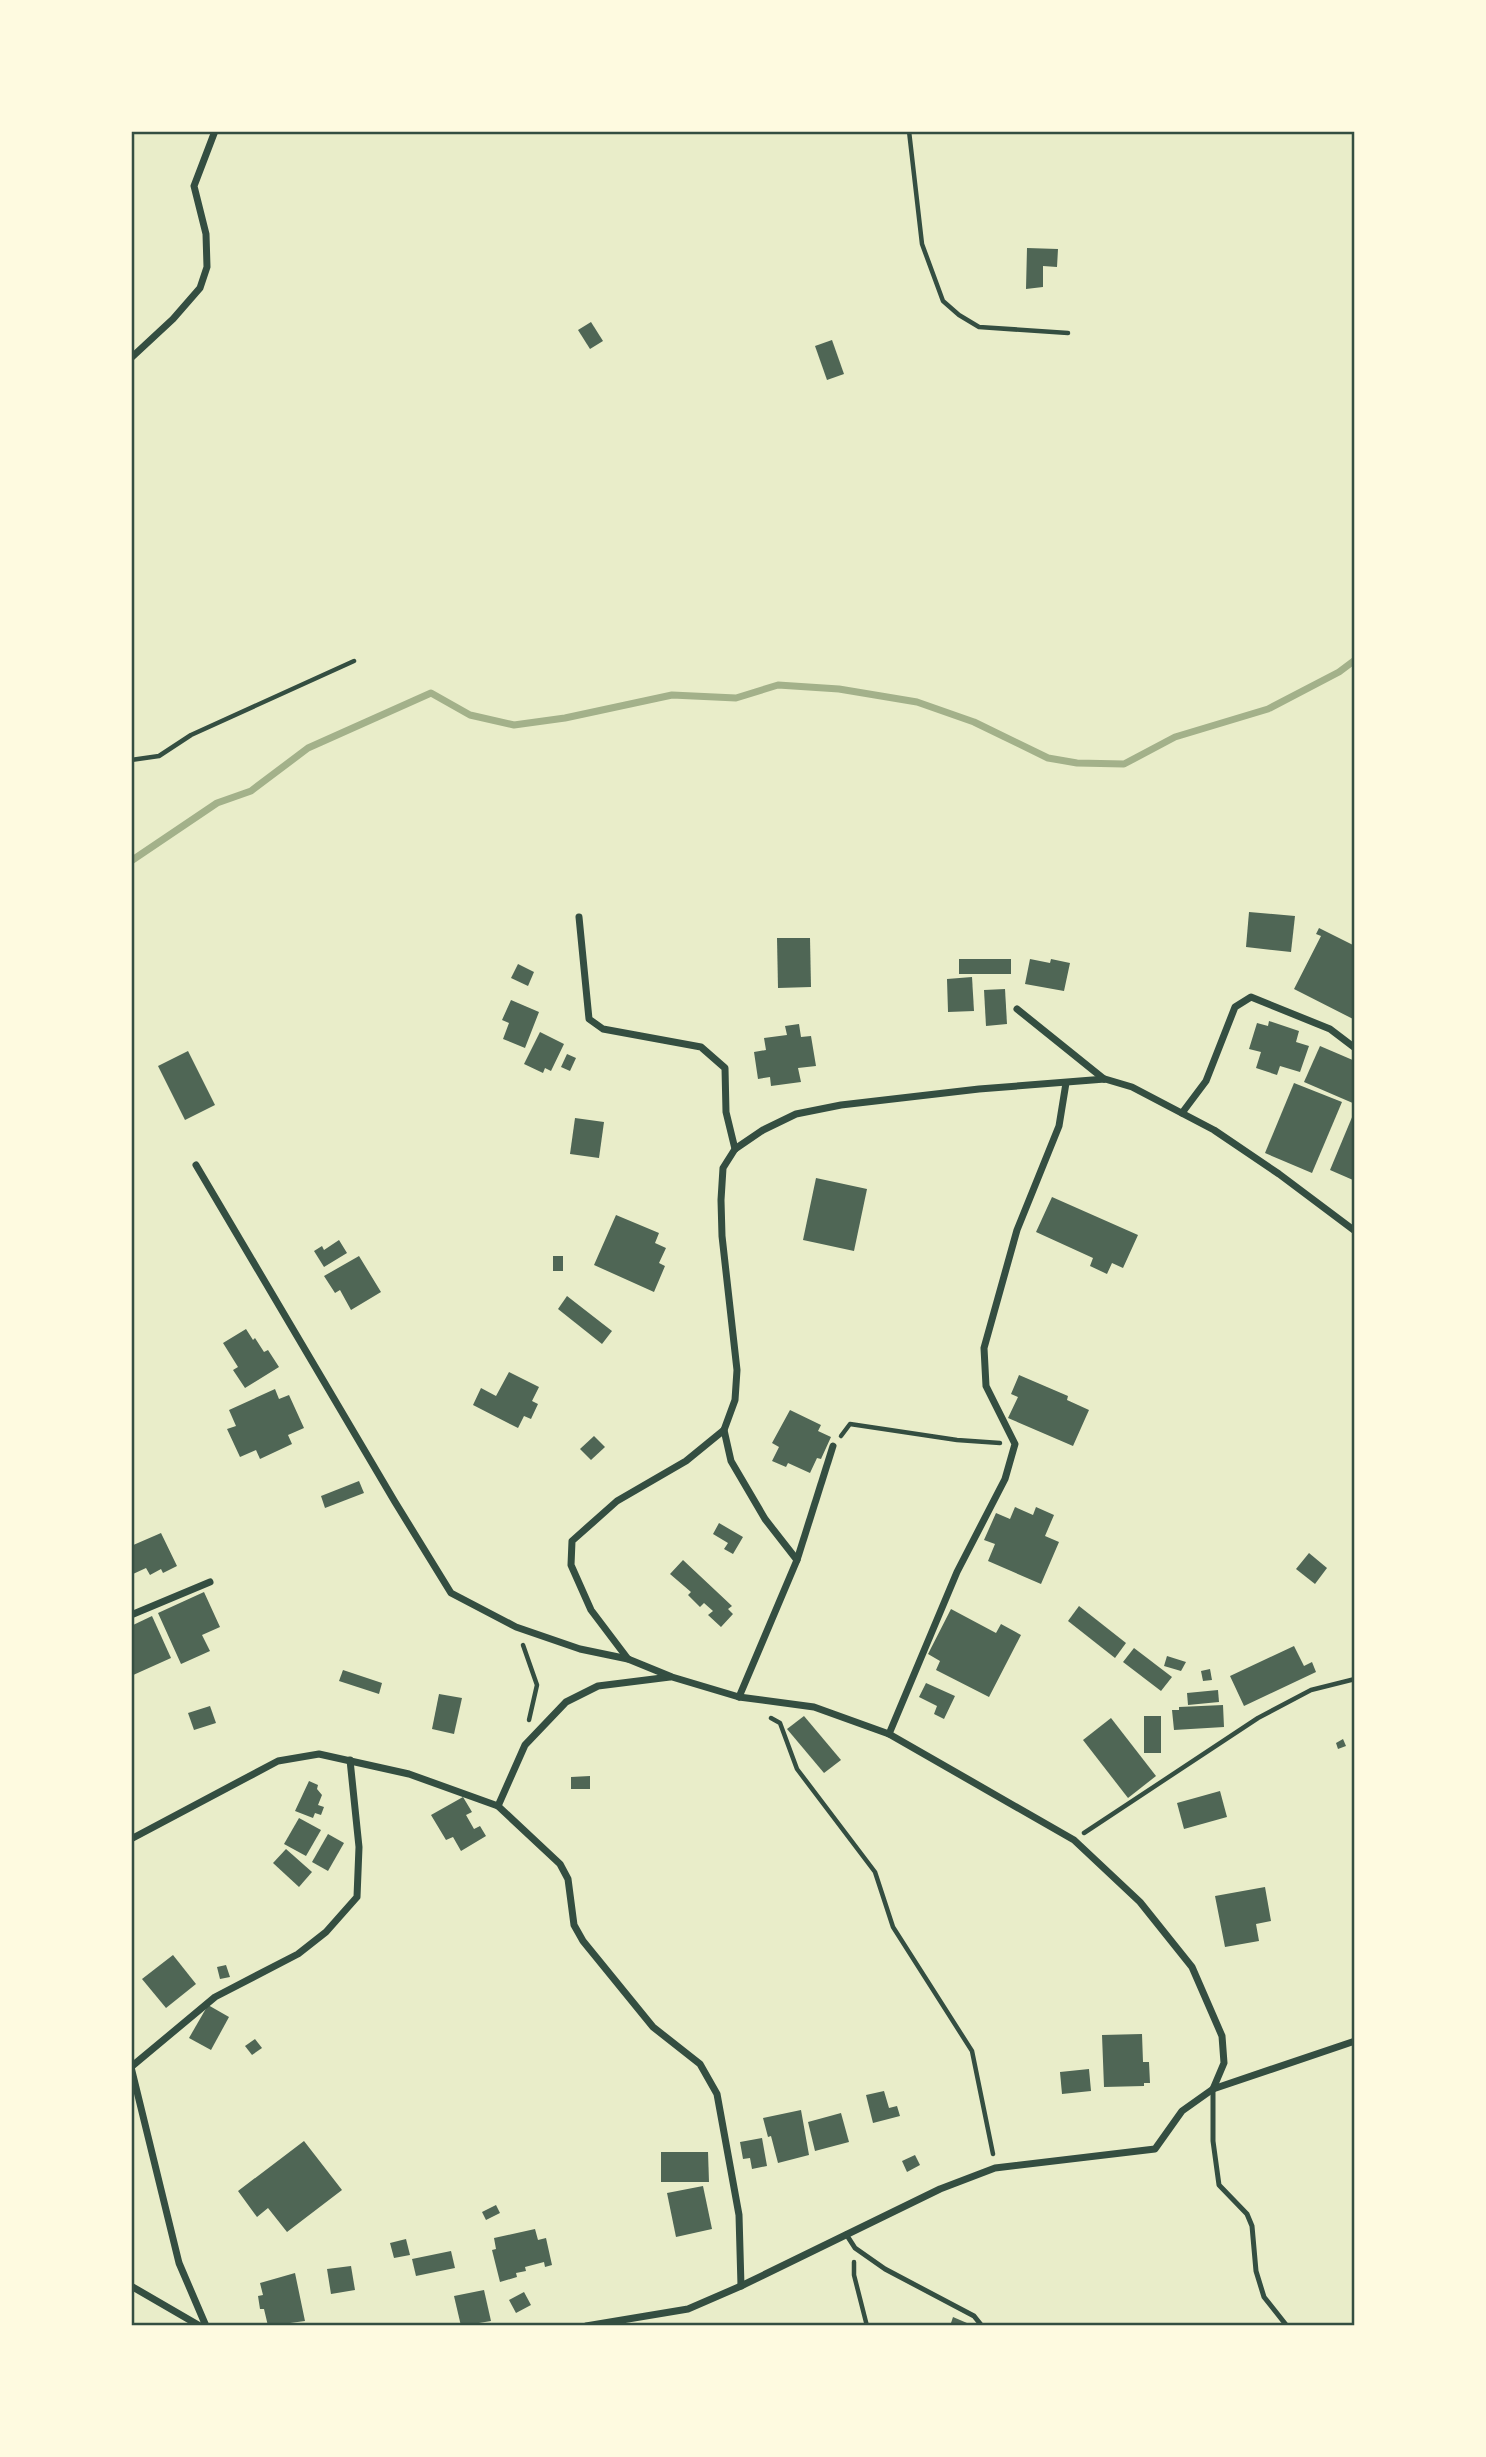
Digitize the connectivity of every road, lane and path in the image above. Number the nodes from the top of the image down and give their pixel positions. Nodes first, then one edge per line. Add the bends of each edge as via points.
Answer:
1 (215, 131) edge
2 (909, 131) edge
3 (1068, 333) dead end
4 (131, 358) edge
5 (354, 661) dead end
6 (131, 760) edge
7 (579, 917) dead end
8 (1017, 1009) dead end
9 (1355, 1048) edge
10 (1105, 1079) junction
11 (1066, 1083) junction
12 (1182, 1113) junction
13 (735, 1149) junction
14 (196, 1165) dead end
15 (1355, 1231) edge
16 (724, 1430) junction
17 (1015, 1444) junction
18 (833, 1446) joint
19 (797, 1560) junction
20 (210, 1582) dead end
21 (131, 1615) edge
22 (516, 1627) junction
23 (628, 1659) junction
24 (672, 1677) junction
25 (1355, 1679) edge
26 (739, 1697) junction
27 (770, 1717) dead end
28 (890, 1734) junction
29 (525, 1745) junction
30 (350, 1760) junction
31 (498, 1806) junction
32 (131, 1839) edge
33 (1074, 1840) junction
34 (1355, 2041) edge
35 (131, 2067) edge
36 (1213, 2089) junction
37 (995, 2168) junction
38 (846, 2234) junction
39 (855, 2248) junction
40 (131, 2286) edge
41 (740, 2287) junction
42 (200, 2326) edge
43 (206, 2326) edge
44 (586, 2326) edge
45 (867, 2326) edge
46 (982, 2326) edge
47 (1287, 2326) edge

1 - 4 street via 194,186 206,234 207,267 200,288
2 - 3 path via 922,244 943,301 979,327
5 - 6 path via 191,735 159,756
7 - 13 street via 589,1020 603,1029 701,1047 725,1068 726,1112
8 - 10 street
9 - 12 street via 1330,1029 1251,997 1235,1007 1206,1081
10 - 11 street
10 - 12 street via 1132,1087
11 - 13 street via 841,1105 796,1114
11 - 17 street via 1059,1126 1017,1230 984,1348 986,1386
12 - 15 street via 1279,1174
13 - 16 street via 723,1168 721,1200 737,1370 735,1400
14 - 22 street via 451,1593
16 - 19 street via 731,1461 765,1519
16 - 23 street via 686,1461 617,1501 572,1541 571,1564 591,1610
17 - 18 path via 850,1423
17 - 28 street via 1004,1479 957,1572
18 - 19 street
19 - 26 street
20 - 21 street
22 - 23 street via 580,1649
22 - 29 path via 537,1685
23 - 24 street
24 - 26 street
24 - 29 street via 598,1686 566,1702
25 - 33 path via 1311,1690 1258,1718
26 - 28 street via 814,1707
27 - 37 path via 780,1723 797,1769 875,1872 893,1927 972,2051
28 - 33 street
29 - 31 street
30 - 31 street via 408,1774
30 - 32 street via 319,1755 278,1760
30 - 35 street via 359,1847 357,1897 326,1932 298,1954 215,1997
31 - 41 street via 560,1864 568,1879 574,1925 583,1941 653,2026 700,2064 717,2094 739,2215
33 - 36 street via 1140,1902 1192,1967 1222,2036 1224,2063
34 - 36 street
35 - 43 street via 179,2263
36 - 37 street via 1182,2111 1155,2149
36 - 47 lane via 1219,2185 1247,2214 1264,2297
37 - 38 street
38 - 39 lane
38 - 41 street
39 - 45 path via 854,2275
39 - 46 lane via 974,2316
40 - 42 street
41 - 44 street via 688,2309

